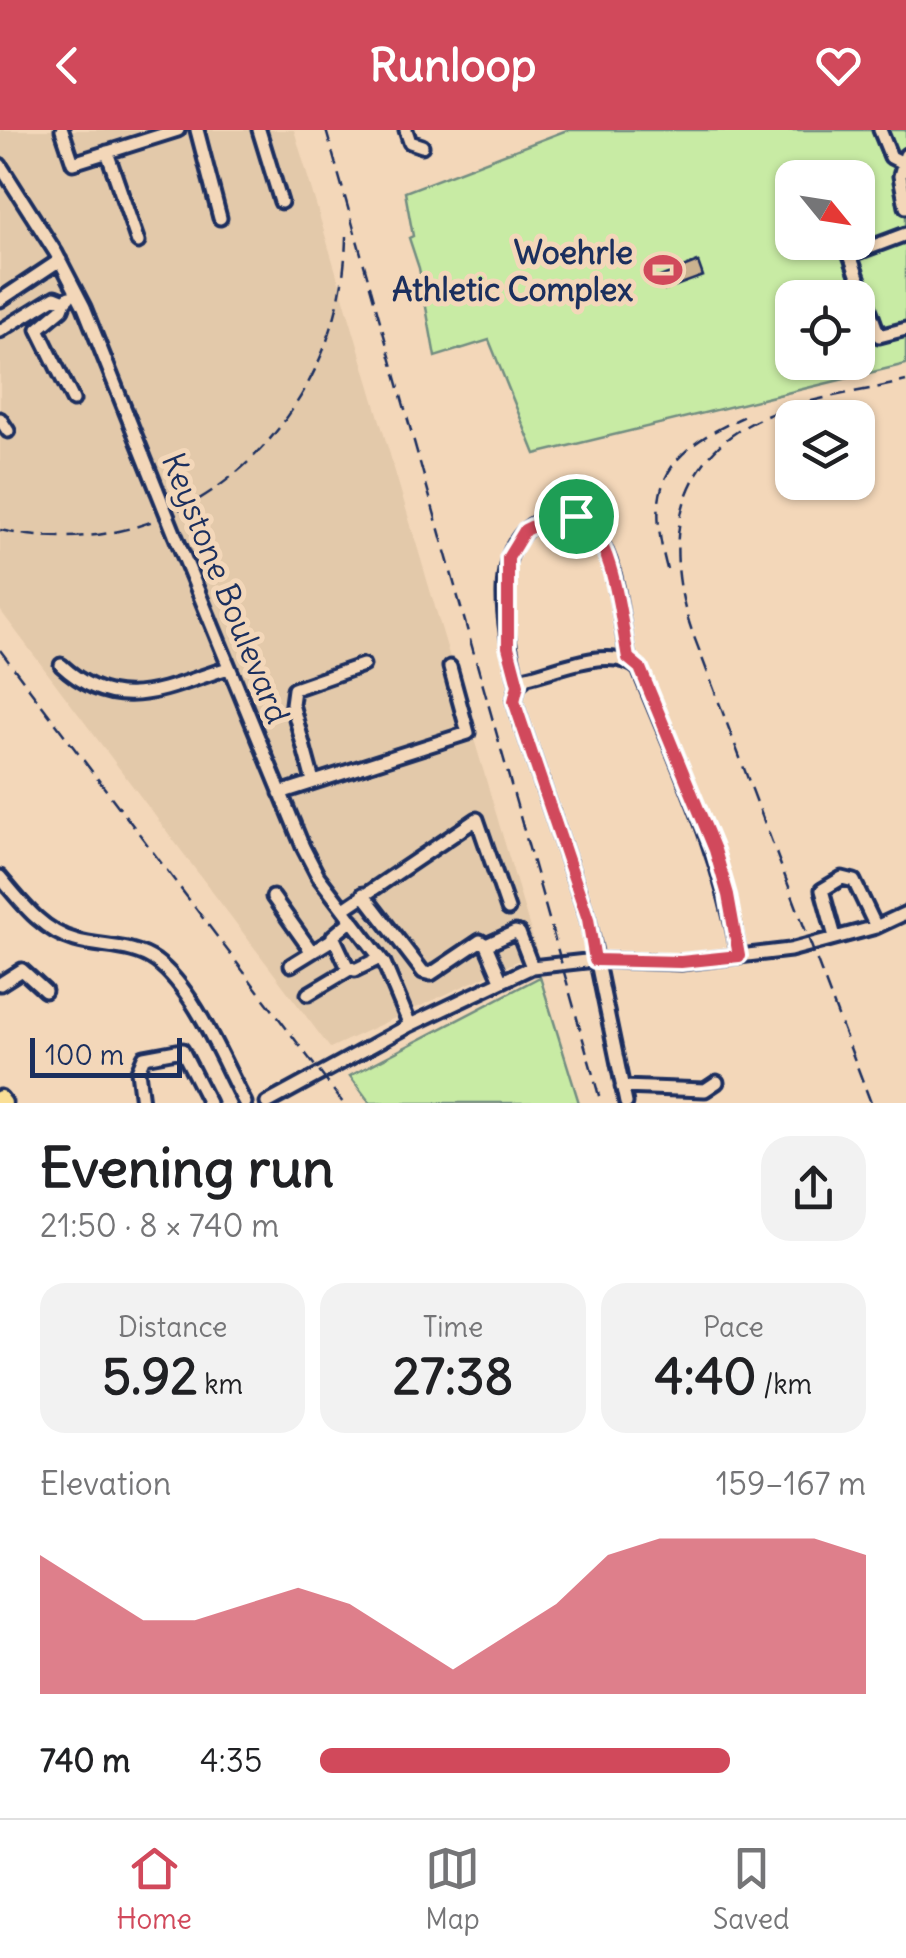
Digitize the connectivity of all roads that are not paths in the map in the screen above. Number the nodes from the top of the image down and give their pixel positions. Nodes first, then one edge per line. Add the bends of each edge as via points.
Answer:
1 (62, 130) edge
2 (178, 130) edge
3 (197, 130) edge
4 (259, 130) edge
5 (406, 130) edge
6 (895, 130) edge
7 (882, 135) edge
8 (422, 146) dead end
9 (107, 152) junction
10 (904, 159) edge
11 (1, 169) edge
12 (280, 202) dead end
13 (905, 202) edge
14 (220, 218) dead end
15 (906, 234) edge
16 (138, 242) dead end
17 (60, 260) junction
18 (76, 292) junction
19 (0, 300) edge
20 (65, 301) junction
21 (906, 329) edge
22 (0, 331) edge
23 (73, 400) dead end
24 (0, 419) edge
25 (8, 431) dead end
26 (628, 658) junction
27 (61, 665) dead end
28 (362, 666) dead end
29 (450, 667) dead end
30 (228, 668) junction
31 (518, 685) junction
32 (313, 781) junction
33 (280, 793) junction
34 (0, 877) edge
35 (362, 894) junction
36 (273, 897) dead end
37 (344, 909) junction
38 (508, 909) dead end
39 (906, 913) edge
40 (352, 920) junction
41 (876, 927) junction
42 (834, 936) junction
43 (333, 939) junction
44 (486, 946) junction
45 (312, 952) junction
46 (739, 956) junction
47 (380, 958) junction
48 (595, 960) junction
49 (291, 965) dead end
50 (532, 967) junction
51 (350, 969) junction
52 (501, 980) junction
53 (0, 984) edge
54 (46, 990) dead end
55 (308, 994) dead end
56 (410, 1025) junction
57 (718, 1082) dead end
58 (622, 1087) junction
59 (242, 1098) edge
60 (284, 1099) edge
61 (142, 1103) edge
62 (210, 1103) edge
63 (267, 1103) edge
64 (626, 1103) edge

1 - 9 street via 73,163
2 - 9 street
3 - 14 street
4 - 12 street
5 - 8 street via 410,142
6 - 7 street
7 - 10 street via 891,157
9 - 16 street
10 - 13 street
11 - 17 street, Keystone Boulevard
15 - 21 street via 850,255 879,336
17 - 18 street, Keystone Boulevard
17 - 19 street
18 - 20 street
18 - 30 street, Keystone Boulevard, bridge
20 - 22 street via 55,297
20 - 23 street via 38,329
24 - 25 street
26 - 31 street via 612,656
26 - 31 street via 608,556 576,516 554,516 525,530 508,558 508,647
26 - 46 street via 640,668 715,850
27 - 30 street via 97,692 148,696
28 - 32 street via 294,689
29 - 32 street via 468,733
30 - 33 street, Keystone Boulevard
31 - 48 street via 514,701 588,919
32 - 33 street
33 - 37 street, Keystone Boulevard via 318,876
34 - 59 street via 52,930 139,953 173,976
35 - 37 street
35 - 38 street via 478,820
35 - 44 street via 423,972 431,974 480,941
36 - 45 street
37 - 40 street, Keystone Boulevard
39 - 41 street
40 - 43 street
40 - 47 street, Keystone Boulevard
41 - 42 street
41 - 42 street via 854,881 842,878 822,890
42 - 46 street
43 - 45 street
43 - 51 street
44 - 50 street via 520,933
44 - 52 street
45 - 49 street
46 - 48 street
47 - 51 street
47 - 56 street, Keystone Boulevard
48 - 50 street
48 - 58 street
50 - 52 street
51 - 55 street
52 - 56 street
53 - 54 street via 22,970
56 - 60 street
57 - 58 street via 705,1090
58 - 64 street
60 - 63 street
61 - 62 street via 138,1071 144,1057 172,1049 182,1050

